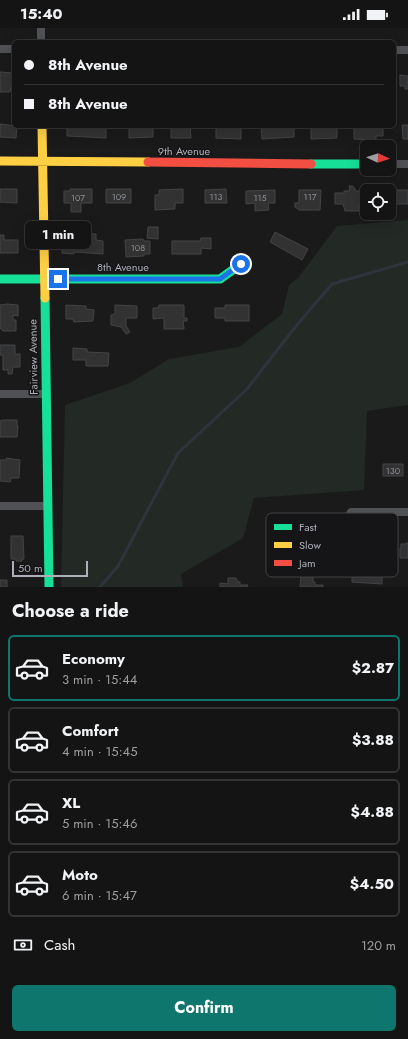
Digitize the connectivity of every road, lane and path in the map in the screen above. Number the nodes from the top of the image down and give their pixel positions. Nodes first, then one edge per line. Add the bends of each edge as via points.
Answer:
1 (41, 28) edge
2 (41, 40) edge
3 (0, 49) edge
4 (12, 49) edge
5 (396, 50) edge
6 (408, 50) edge
7 (42, 128) edge
8 (0, 161) edge
9 (42, 162) junction
10 (360, 164) edge
11 (396, 164) edge
12 (408, 164) edge
13 (241, 264) dead end
14 (0, 279) edge
15 (43, 279) junction
16 (0, 394) edge
17 (46, 394) junction
18 (0, 506) edge
19 (48, 506) junction
20 (408, 512) edge
21 (350, 513) edge
22 (48, 587) edge

1 - 2 street
3 - 4 street
5 - 6 street
7 - 9 street, Fairview Avenue
8 - 9 street, 9th Avenue
9 - 10 street, 9th Avenue
9 - 15 street, Fairview Avenue
11 - 12 street
13 - 15 street, 8th Avenue via 220,279
14 - 15 street, 8th Avenue
15 - 17 street, Fairview Avenue
16 - 17 street
17 - 19 street, Fairview Avenue
18 - 19 street
19 - 22 street, Fairview Avenue
20 - 21 street

